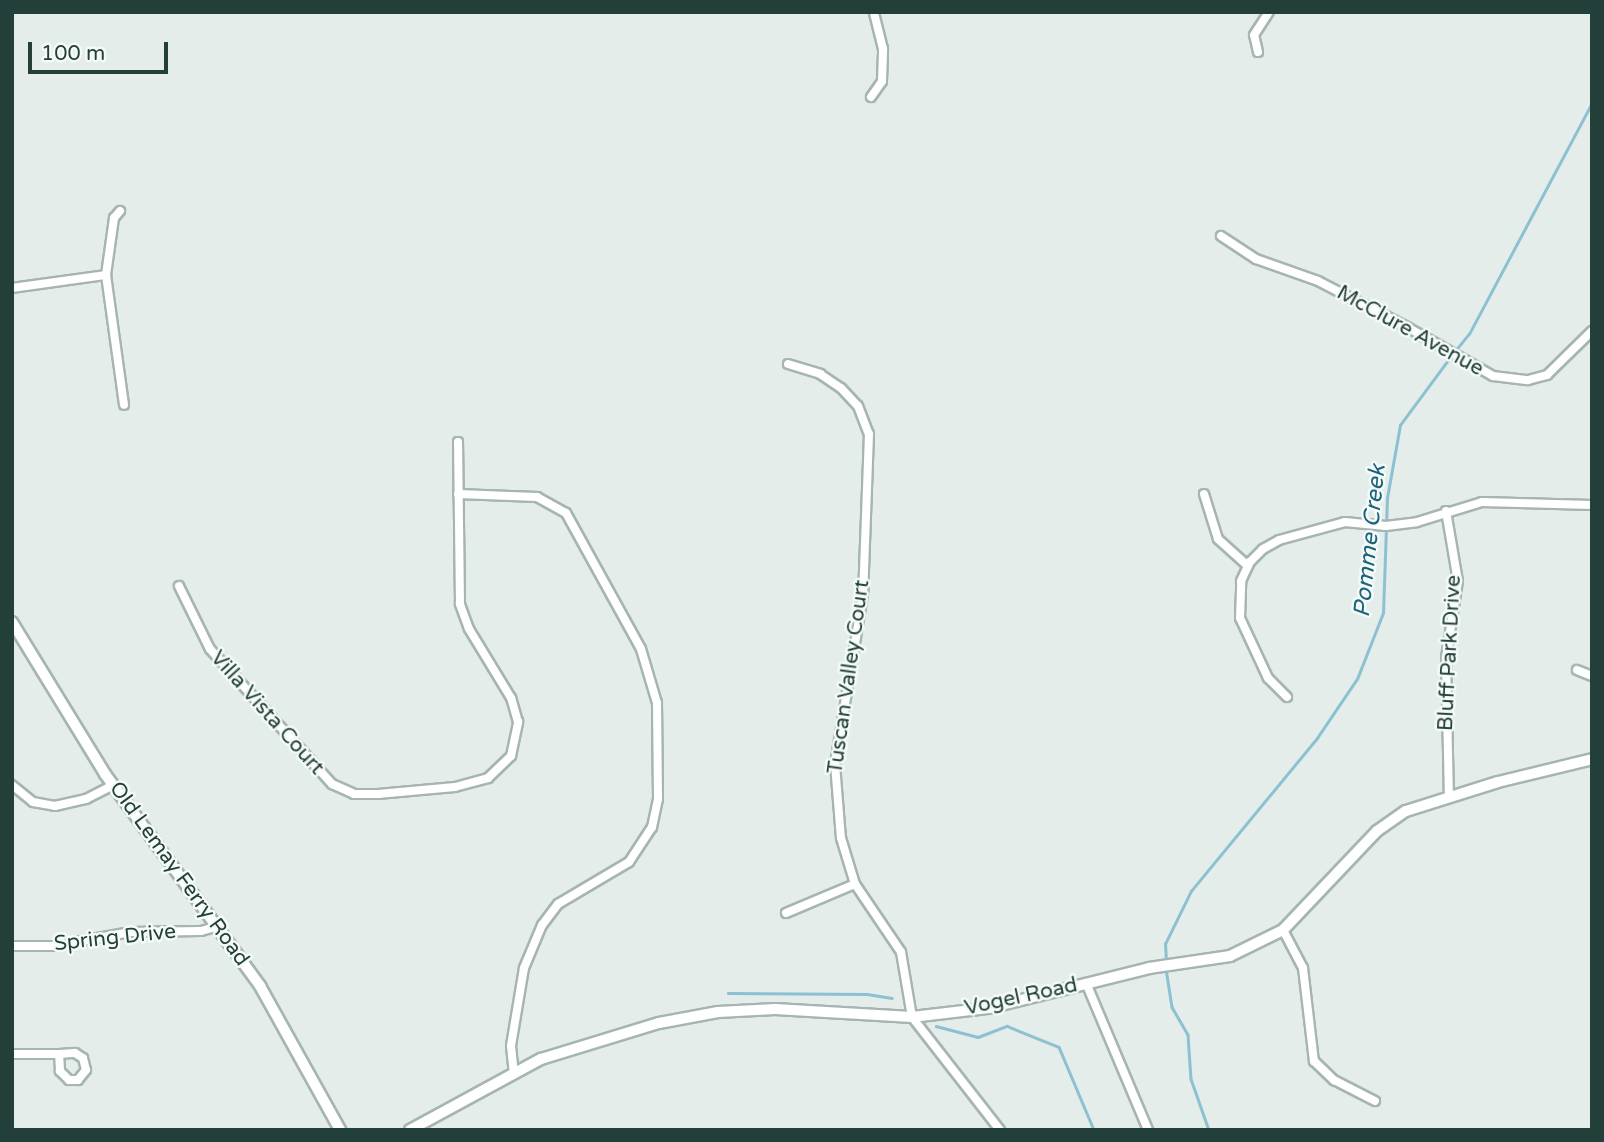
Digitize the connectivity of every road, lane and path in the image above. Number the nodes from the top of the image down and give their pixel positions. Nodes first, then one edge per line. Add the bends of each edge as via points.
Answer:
1 (874, 12) edge
2 (1269, 12) edge
3 (1258, 52) dead end
4 (871, 97) dead end
5 (120, 211) dead end
6 (1221, 236) dead end
7 (106, 275) junction
8 (12, 288) edge
9 (1592, 331) edge
10 (788, 364) dead end
11 (124, 405) dead end
12 (458, 442) dead end
13 (458, 494) junction
14 (1205, 494) dead end
15 (1592, 505) edge
16 (1446, 511) junction
17 (1248, 566) junction
18 (179, 586) dead end
19 (12, 622) edge
20 (1577, 670) dead end
21 (1592, 676) edge
22 (1287, 697) dead end
23 (1592, 759) edge
24 (114, 785) junction
25 (12, 786) edge
26 (1449, 796) junction
27 (855, 884) junction
28 (786, 913) dead end
29 (218, 926) junction
30 (1283, 930) junction
31 (12, 946) edge
32 (1086, 983) junction
33 (912, 1017) junction
34 (12, 1054) edge
35 (59, 1054) dead end
36 (514, 1074) junction
37 (1375, 1101) dead end
38 (340, 1130) edge
39 (410, 1130) edge
40 (1000, 1130) edge
41 (1148, 1130) edge

1 - 4 street via 883,49 882,82
2 - 3 street via 1254,35
5 - 7 street via 114,218
6 - 9 street, McClure Avenue via 1256,259 1318,281 1493,376 1528,380 1547,376
7 - 8 street
7 - 11 street
10 - 27 street, Tuscan Valley Court via 820,374 841,388 858,405 869,434 863,595 835,764 836,812
12 - 13 street, Villa Vista Court
13 - 18 street, Villa Vista Court via 457,572 462,610 511,698 518,722 511,756 497,772 477,782 366,795 332,784 210,649
13 - 36 street via 537,497 566,513 641,649 657,703 657,799 652,827 629,862 558,904 542,925 524,968 511,1046
14 - 17 street via 1218,539
15 - 16 street via 1482,502
16 - 17 street via 1418,522 1386,526 1345,522 1279,540
16 - 26 street, Bluff Park Drive via 1458,581 1446,658
17 - 22 street via 1238,601 1240,618 1268,678
19 - 24 main road, Old Lemay Ferry Road via 52,694
20 - 21 street
23 - 26 street, Vogel Road
24 - 25 street via 86,799 55,806 33,802
24 - 29 main road, Old Lemay Ferry Road
26 - 30 street, Vogel Road via 1387,822
27 - 28 street
27 - 33 street, Tuscan Valley Court via 901,952
29 - 31 street, Spring Drive via 201,931 131,932 54,946
29 - 38 main road, Old Lemay Ferry Road via 276,1012
30 - 32 street, Vogel Road via 1247,951
30 - 37 street via 1303,968 1314,1062 1334,1080
32 - 33 street, Vogel Road via 989,1007
32 - 41 street
33 - 36 street, Vogel Road via 775,1009 718,1012 607,1035
33 - 40 street
34 - 35 street
36 - 39 street, Vogel Road

